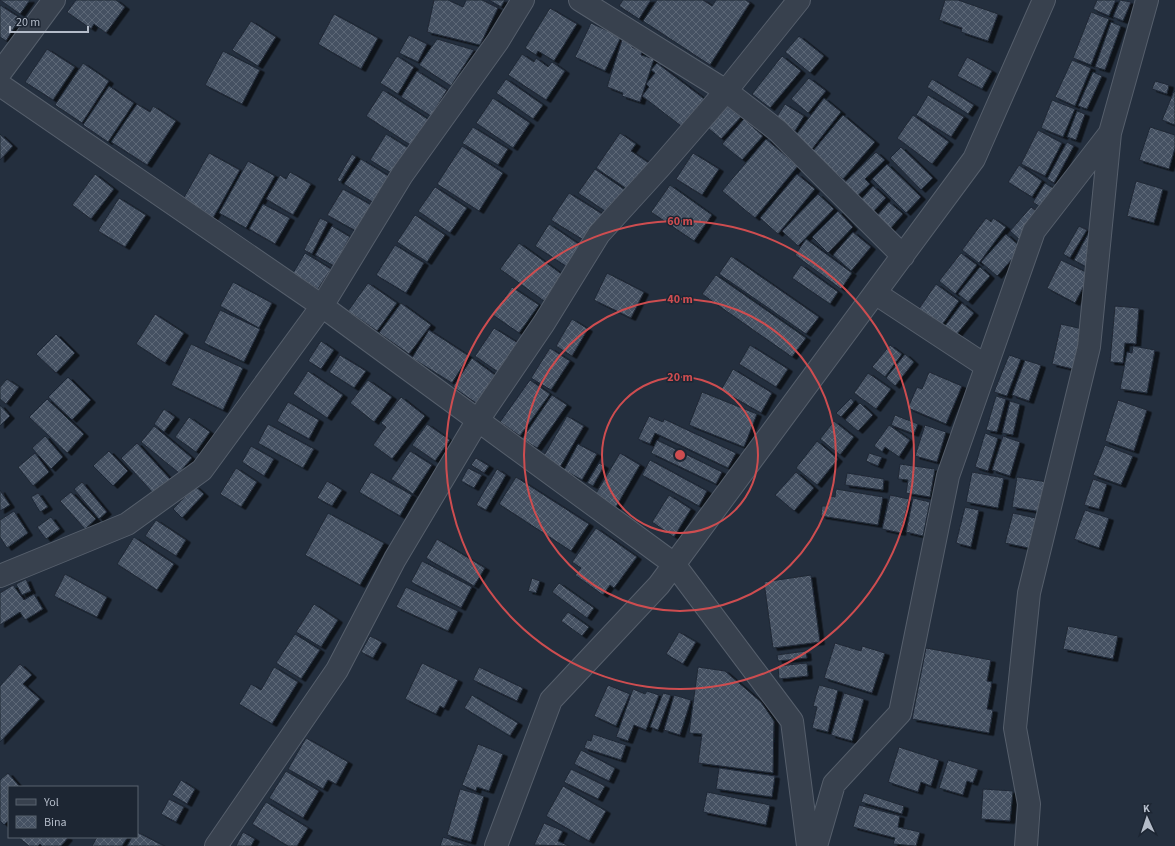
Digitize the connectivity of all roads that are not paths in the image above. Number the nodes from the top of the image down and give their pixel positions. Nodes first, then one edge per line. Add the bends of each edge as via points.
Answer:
1 (54, 0) edge
2 (523, 0) edge
3 (580, 0) edge
4 (799, 0) edge
5 (1044, 0) edge
6 (1147, 0) edge
7 (0, 73) edge
8 (0, 86) edge
9 (726, 91) junction
10 (1110, 132) junction
11 (903, 256) junction
12 (875, 293) junction
13 (322, 306) junction
14 (986, 366) junction
15 (478, 420) junction
16 (674, 564) junction
17 (3, 567) edge
18 (216, 846) edge
19 (496, 846) edge
20 (808, 846) edge
21 (816, 846) edge
22 (1026, 846) edge

1 - 7 street
2 - 13 street via 498,41 402,175
3 - 9 street
4 - 9 street
5 - 11 street via 974,159
6 - 10 street
8 - 13 street
9 - 11 street via 778,131
9 - 15 street via 598,234 544,323
10 - 14 street via 1034,231
10 - 22 street via 1089,347 1029,593 1015,728 1029,804
11 - 12 street
12 - 14 street
12 - 16 street
13 - 15 street
13 - 17 street via 202,470 127,524
14 - 21 street via 948,476 900,713 834,784
15 - 16 street
15 - 18 street via 395,558 337,670
16 - 19 street via 659,585 551,700
16 - 20 street via 792,721

